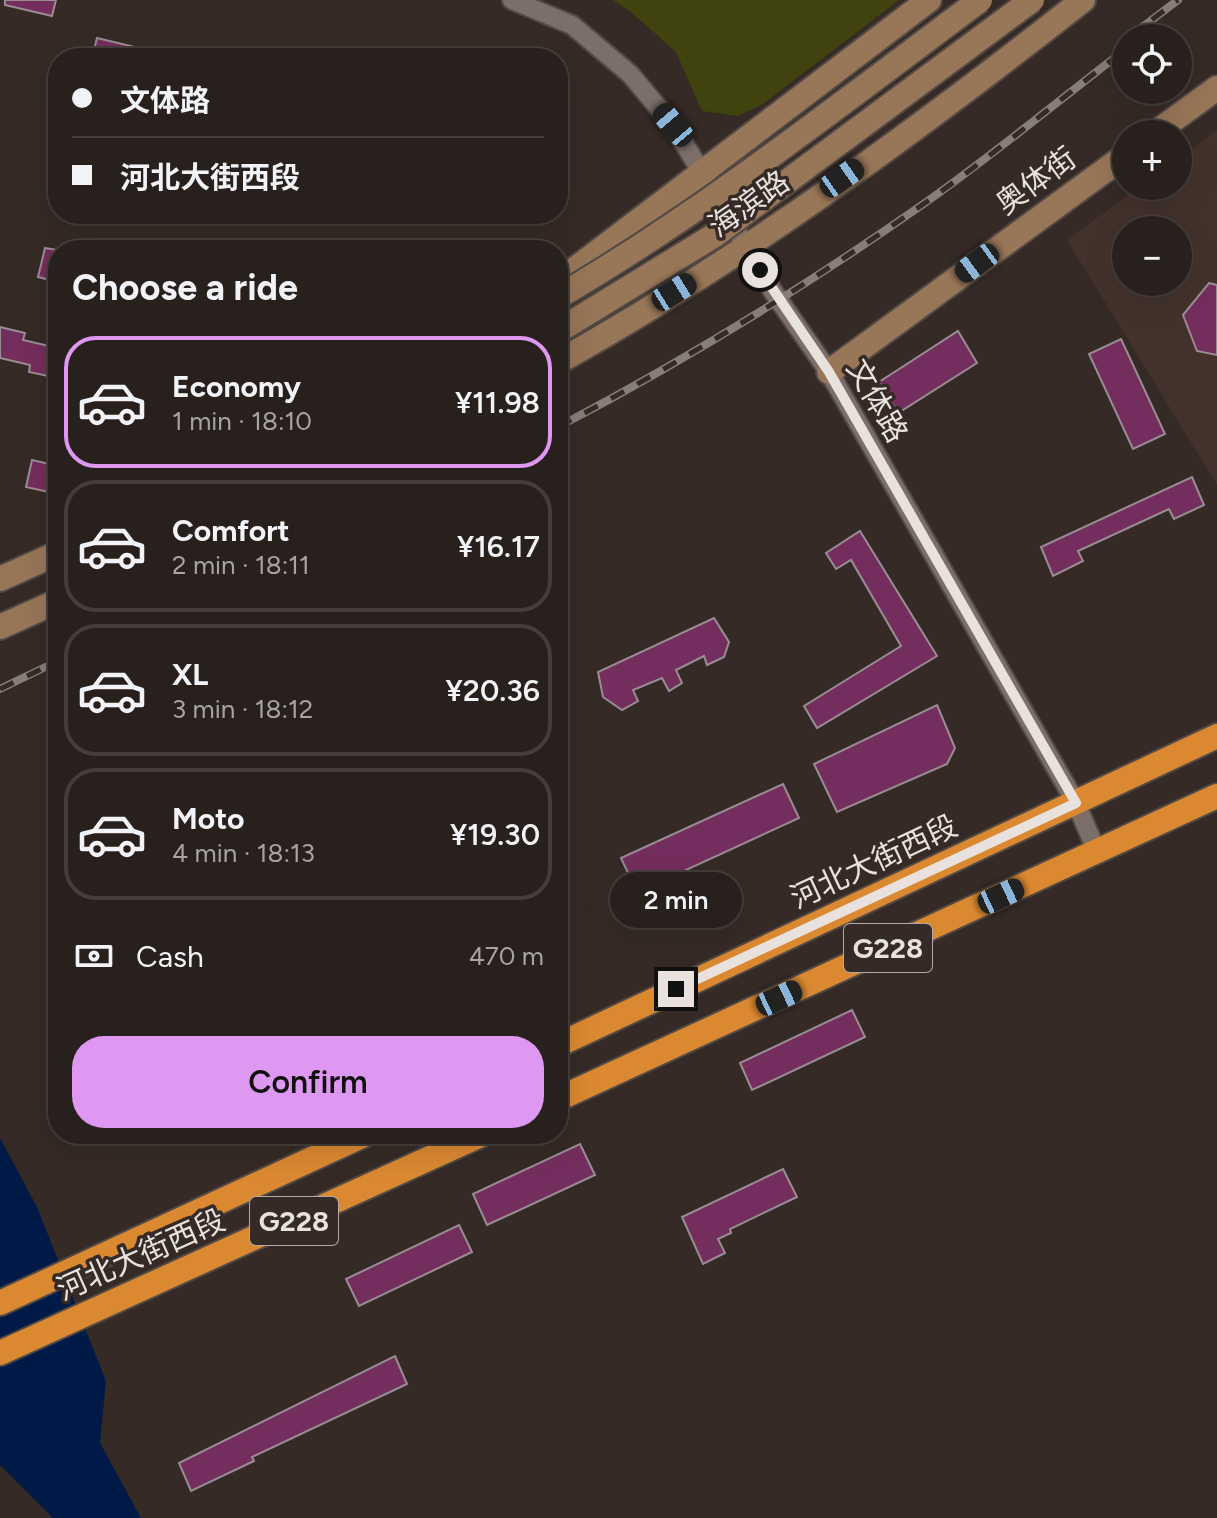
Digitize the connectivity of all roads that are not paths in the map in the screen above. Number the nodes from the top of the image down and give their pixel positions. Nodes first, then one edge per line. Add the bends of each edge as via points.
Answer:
1 (512, 0) edge
2 (929, 0) edge
3 (980, 0) edge
4 (1032, 0) edge
5 (1083, 0) edge
6 (1217, 88) edge
7 (1173, 120) edge
8 (1112, 165) edge
9 (700, 171) junction
10 (746, 247) junction
11 (568, 274) edge
12 (568, 291) edge
13 (568, 325) edge
14 (568, 356) edge
15 (829, 372) junction
16 (48, 557) edge
17 (48, 571) edge
18 (0, 579) edge
19 (0, 593) edge
20 (48, 605) edge
21 (48, 617) edge
22 (0, 627) edge
23 (0, 639) edge
24 (1217, 736) edge
25 (1217, 796) edge
26 (1076, 803) junction
27 (1097, 852) junction
28 (568, 1040) edge
29 (568, 1094) edge
30 (345, 1144) edge
31 (461, 1144) edge
32 (0, 1303) edge
33 (0, 1353) edge

1 - 9 street, 文体路 via 572,25 630,74 673,125
2 - 9 street, 海滨路
3 - 12 street, 海滨路, bridge via 789,141
4 - 13 street, 海滨路, bridge via 715,235
5 - 10 street, 海滨路 via 973,86
6 - 7 street
8 - 15 street, 奥体街
9 - 10 street, 文体路
9 - 11 street, 海滨路
10 - 14 street, 海滨路
10 - 15 street, 文体路
15 - 26 street, 文体路
16 - 18 street
17 - 19 street
20 - 22 street
21 - 23 street
24 - 26 highway, 河北大街西段 / G228
25 - 27 highway, G228
26 - 27 street, 文体路
26 - 28 highway, 河北大街西段 / G228
27 - 29 highway, G228
30 - 32 highway, 河北大街西段 / G228
31 - 33 highway, 河北大街西段 / G228

